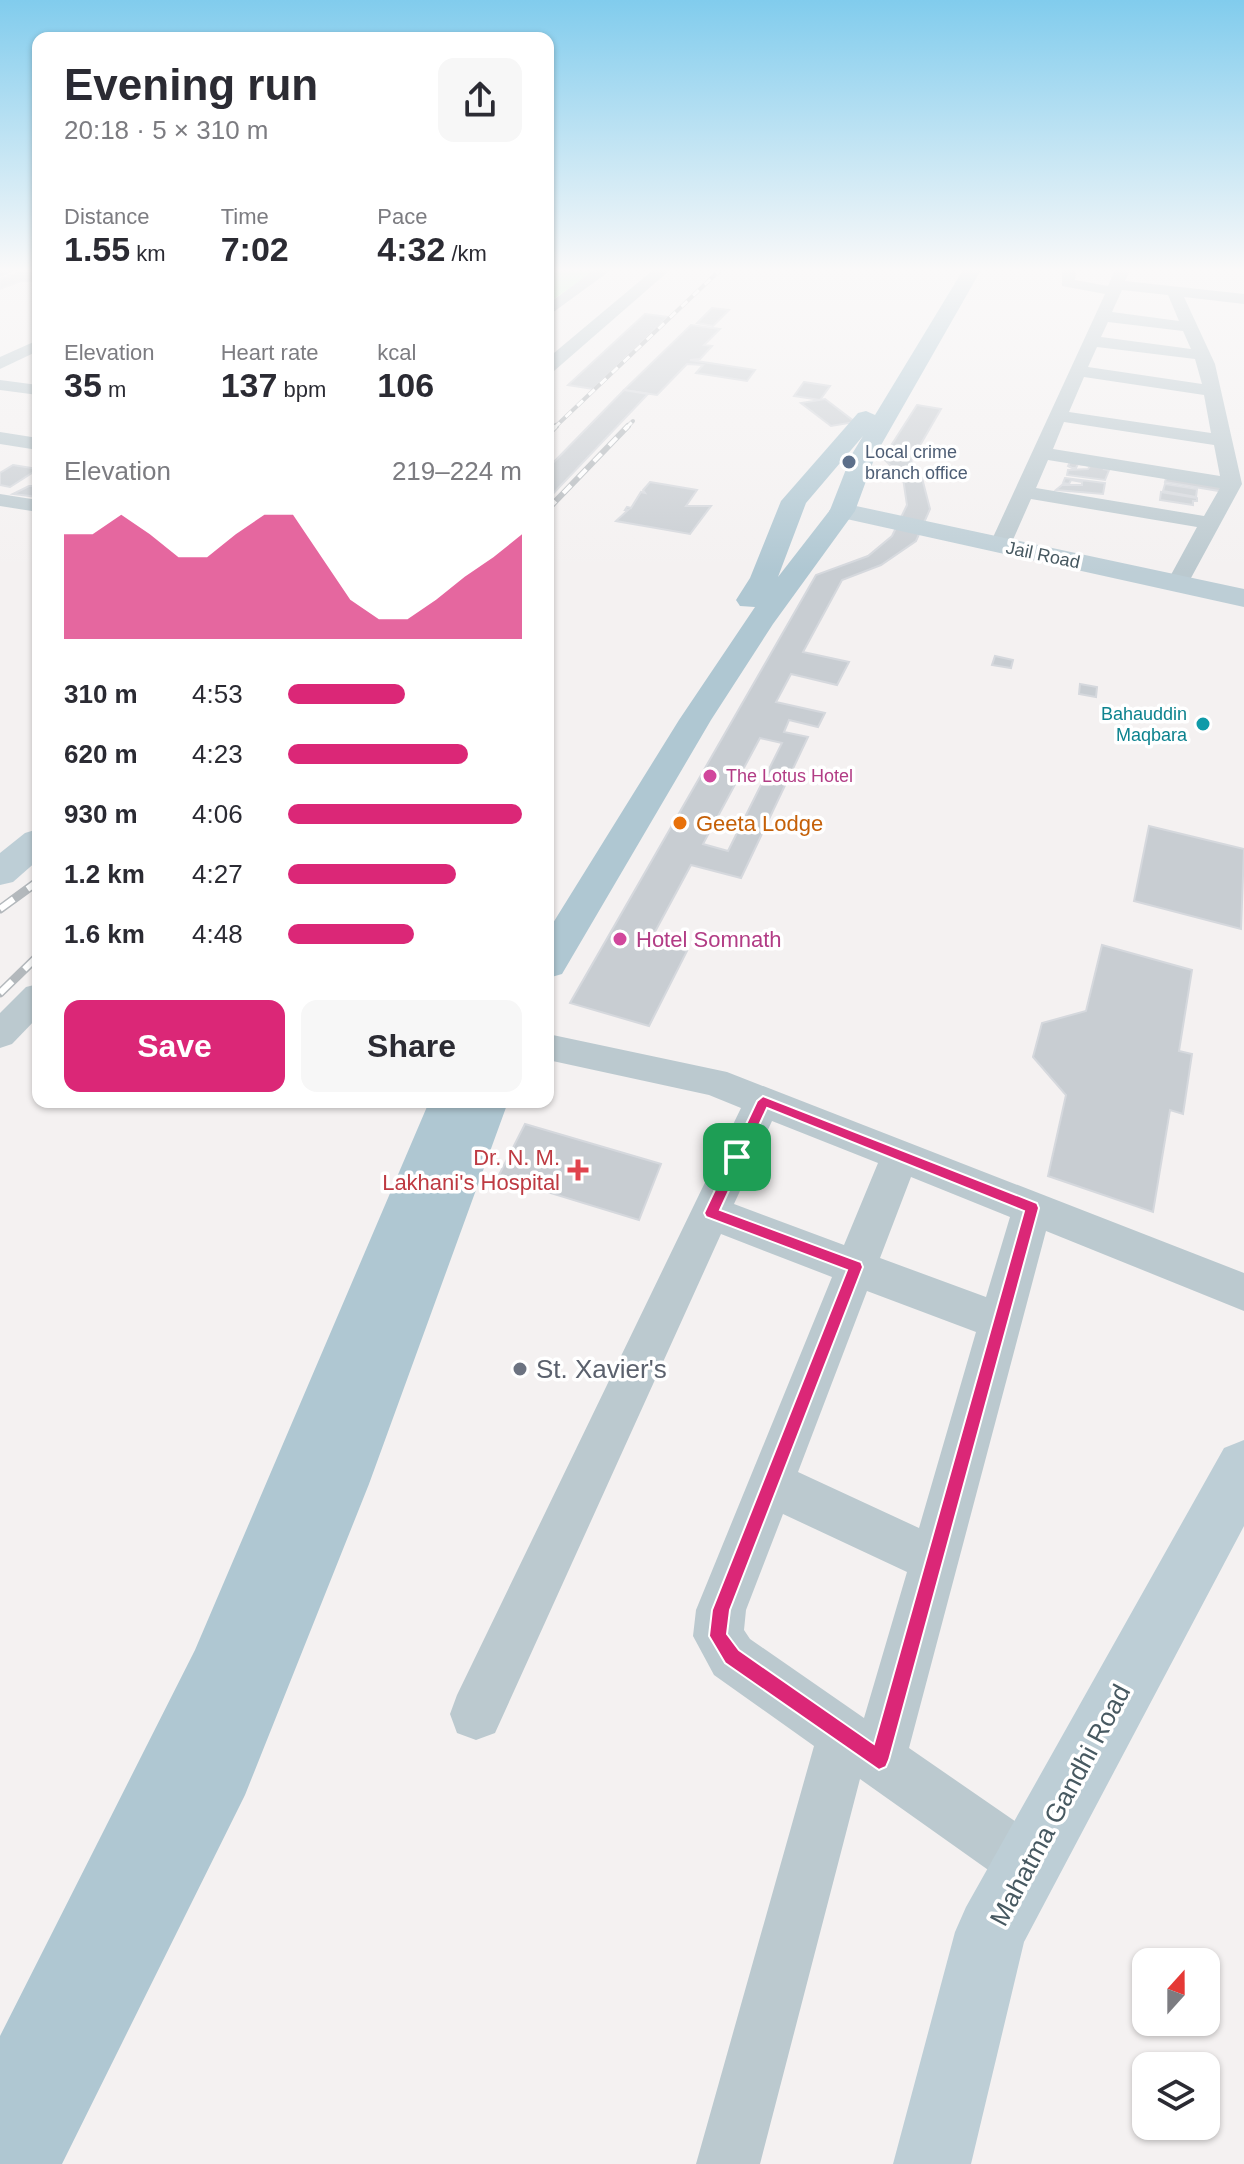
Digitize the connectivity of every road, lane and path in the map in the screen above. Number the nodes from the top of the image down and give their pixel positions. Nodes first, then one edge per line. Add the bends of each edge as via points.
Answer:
1 (900, 371) edge
2 (913, 371) edge
3 (1078, 371) joint
4 (1164, 371) edge
5 (1206, 371) edge
6 (25, 372) dead end
7 (0, 383) edge
8 (1161, 384) junction
9 (32, 389) edge
10 (1210, 391) junction
11 (1058, 416) junction
12 (0, 438) edge
13 (1222, 440) junction
14 (32, 443) edge
15 (1041, 453) junction
16 (1232, 484) junction
17 (808, 485) junction
18 (1024, 492) junction
19 (0, 500) edge
20 (847, 502) junction
21 (32, 505) edge
22 (1210, 523) junction
23 (779, 538) junction
24 (816, 544) junction
25 (1000, 546) junction
26 (1177, 584) junction
27 (1244, 598) edge
28 (32, 846) edge
29 (0, 873) edge
30 (554, 915) edge
31 (554, 954) edge
32 (32, 1002) edge
33 (0, 1035) edge
34 (554, 1048) edge
35 (763, 1101) junction
36 (449, 1108) edge
37 (484, 1108) edge
38 (900, 1155) junction
39 (1032, 1208) junction
40 (711, 1213) junction
41 (856, 1267) junction
42 (1244, 1292) edge
43 (1000, 1322) junction
44 (1244, 1468) edge
45 (771, 1484) junction
46 (934, 1560) junction
47 (476, 1714) dead end
48 (862, 1748) junction
49 (1028, 1864) junction
50 (0, 2117) edge
51 (20, 2164) edge
52 (728, 2164) edge
53 (932, 2164) edge

1 - 17 main road
2 - 20 main road via 864,454
3 - 8 street
3 - 11 street via 1076,394
4 - 8 street
5 - 10 street
6 - 7 street
7 - 9 street
8 - 10 street
10 - 13 street
11 - 13 street
11 - 15 street
12 - 14 street
13 - 16 street
15 - 16 street
15 - 18 street
16 - 22 street
17 - 20 main road
17 - 23 main road via 794,501
18 - 22 street
18 - 25 street
19 - 21 street
20 - 24 main road
20 - 25 street, Jail Road
22 - 26 street
23 - 24 main road
23 - 30 main road via 764,578
24 - 31 main road via 695,720
25 - 26 street, Jail Road
26 - 27 street, Jail Road
28 - 29 street
32 - 33 street
34 - 35 street via 714,1082
35 - 38 street
35 - 40 street
36 - 50 main road via 217,1672
37 - 51 main road via 341,1484 222,1772
38 - 39 street
38 - 41 street
39 - 42 street
39 - 43 street
40 - 41 street
40 - 47 street
41 - 43 street
41 - 45 street
43 - 46 street
44 - 49 street, Mahatma Gandhi Road
45 - 46 street
45 - 48 street via 721,1610 718,1636 732,1657
46 - 48 street
48 - 49 street
48 - 52 street
49 - 53 street, Mahatma Gandhi Road via 991,1932

